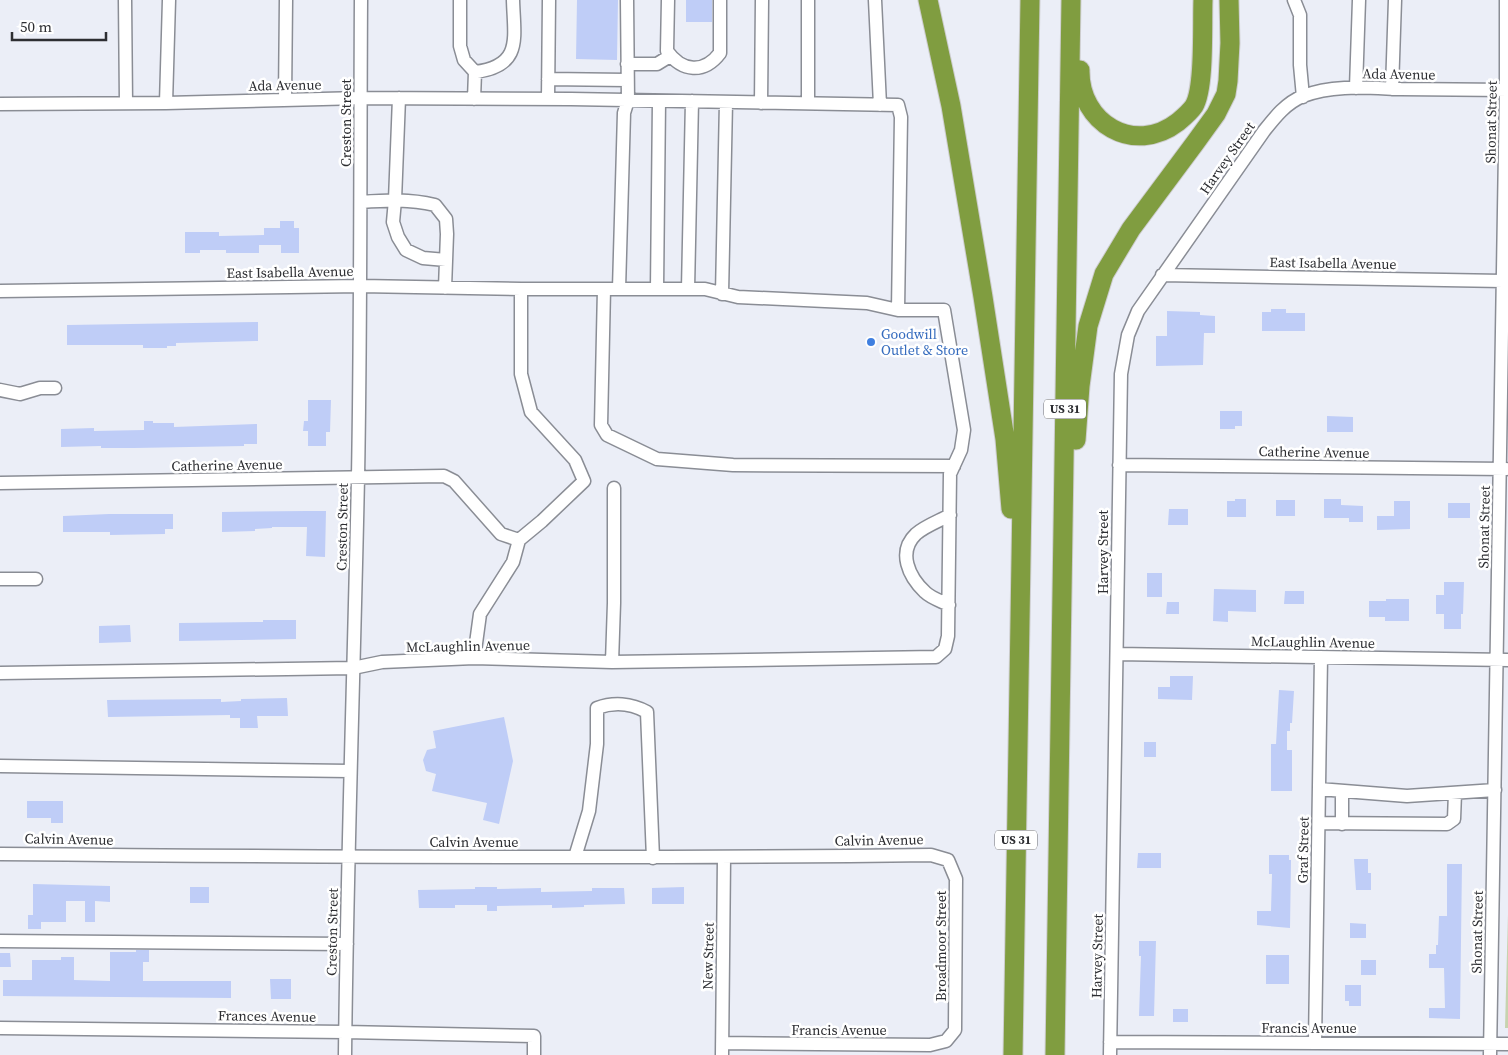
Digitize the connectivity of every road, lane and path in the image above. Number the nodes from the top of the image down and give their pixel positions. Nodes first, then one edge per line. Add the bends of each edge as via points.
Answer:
1 (125, 0) edge
2 (168, 0) edge
3 (286, 0) edge
4 (361, 0) edge
5 (460, 0) edge
6 (513, 0) edge
7 (549, 0) edge
8 (627, 0) edge
9 (668, 0) edge
10 (720, 0) edge
11 (762, 0) edge
12 (808, 0) edge
13 (875, 0) edge
14 (928, 0) edge
15 (1030, 0) edge
16 (1071, 0) edge
17 (1080, 0) edge
18 (1203, 0) edge
19 (1229, 0) edge
20 (1294, 0) edge
21 (1359, 0) edge
22 (1395, 0) edge
23 (1506, 0) edge
24 (670, 56) junction
25 (627, 64) junction
26 (475, 72) junction
27 (548, 79) junction
28 (627, 80) junction
29 (1356, 88) junction
30 (1392, 89) junction
31 (1507, 90) edge
32 (360, 98) junction
33 (399, 98) junction
34 (474, 99) junction
35 (1297, 99) junction
36 (286, 100) junction
37 (548, 100) junction
38 (628, 100) junction
39 (659, 101) junction
40 (692, 101) junction
41 (726, 102) junction
42 (126, 103) junction
43 (166, 103) junction
44 (761, 103) junction
45 (808, 103) junction
46 (0, 104) edge
47 (880, 105) junction
48 (396, 200) junction
49 (361, 202) junction
50 (446, 260) junction
51 (1162, 275) junction
52 (1503, 281) junction
53 (361, 286) junction
54 (445, 288) junction
55 (521, 289) junction
56 (604, 289) junction
57 (619, 289) junction
58 (657, 289) junction
59 (688, 289) junction
60 (0, 291) edge
61 (722, 294) junction
62 (898, 310) junction
63 (55, 388) dead end
64 (0, 390) edge
65 (1119, 464) junction
66 (954, 466) junction
67 (1504, 469) edge
68 (358, 478) junction
69 (0, 483) edge
70 (614, 488) dead end
71 (950, 515) junction
72 (519, 540) junction
73 (0, 579) edge
74 (36, 579) dead end
75 (949, 605) junction
76 (1019, 624) junction
77 (1061, 626) junction
78 (1117, 654) junction
79 (1321, 657) junction
80 (474, 658) junction
81 (1502, 660) edge
82 (612, 662) junction
83 (353, 668) junction
84 (0, 673) edge
85 (0, 766) edge
86 (350, 771) junction
87 (1319, 789) junction
88 (1495, 790) junction
89 (1342, 791) junction
90 (1455, 793) junction
91 (1319, 823) junction
92 (1342, 824) junction
93 (0, 854) edge
94 (575, 857) junction
95 (348, 858) junction
96 (653, 858) junction
97 (724, 858) junction
98 (948, 860) joint
99 (0, 941) edge
100 (347, 944) junction
101 (0, 1028) edge
102 (345, 1032) junction
103 (952, 1034) joint
104 (1110, 1042) junction
105 (1315, 1043) junction
106 (1508, 1044) edge
107 (722, 1049) edge
108 (1490, 1050) edge
109 (345, 1055) edge
110 (534, 1055) edge
111 (1013, 1055) edge
112 (1055, 1055) edge
113 (1110, 1055) edge

1 - 42 street
2 - 43 street
3 - 36 street
4 - 32 street, Creston Street
5 - 26 street via 460,46 464,60
6 - 26 street via 512,53 490,70
7 - 27 street
8 - 25 street
9 - 24 street via 667,52
10 - 24 street via 720,53 710,65 690,68
11 - 44 street
12 - 45 street
13 - 47 street
14 - 76 highway via 951,106 1005,439
15 - 76 highway, US 31
16 - 77 highway, US 31
17 - 18 highway via 1080,82 1083,96 1100,121 1112,129 1142,135 1156,134 1172,126 1194,106 1201,87
19 - 77 highway via 1226,94 1216,114 1131,229 1104,274 1088,326 1075,457 1072,556
20 - 35 street via 1300,15
21 - 29 street
22 - 30 street
23 - 31 street, Shonat Street
24 - 25 street via 657,64
25 - 28 street
26 - 34 street
27 - 28 street
27 - 37 street
28 - 38 street
29 - 30 street, Ada Avenue
29 - 35 street, Ada Avenue via 1321,91
30 - 31 street, Ada Avenue
31 - 52 street, Shonat Street
32 - 33 street, Ada Avenue
32 - 36 street, Ada Avenue
32 - 49 street, Creston Street
33 - 34 street, Ada Avenue
33 - 48 street
34 - 37 street, Ada Avenue
35 - 51 street, Harvey Street via 1278,113 1264,131
36 - 43 street, Ada Avenue
37 - 38 street, Ada Avenue
38 - 39 street, Ada Avenue
38 - 57 street via 624,113
39 - 40 street, Ada Avenue
39 - 58 street
40 - 41 street, Ada Avenue
40 - 59 street
41 - 44 street, Ada Avenue
41 - 61 street
42 - 43 street, Ada Avenue
42 - 46 street, Ada Avenue
44 - 45 street, Ada Avenue
45 - 47 street, Ada Avenue
47 - 62 street, Ada Avenue via 898,105 901,117
48 - 49 street
48 - 50 street via 393,222 406,250 423,258
48 - 50 street via 435,205 446,219
49 - 53 street, Creston Street
50 - 54 street
51 - 52 street, East Isabella Avenue
51 - 65 street, Harvey Street via 1138,311 1128,335 1122,374
52 - 67 street, Shonat Street
53 - 54 street, East Isabella Avenue
53 - 60 street, East Isabella Avenue
53 - 68 street, Creston Street
54 - 55 street, East Isabella Avenue
55 - 56 street, East Isabella Avenue
55 - 72 street via 521,374 531,412 576,460 584,482
56 - 57 street, East Isabella Avenue
56 - 66 street via 601,425 607,435 657,459 694,463
57 - 58 street, East Isabella Avenue
58 - 59 street, East Isabella Avenue
59 - 61 street, East Isabella Avenue
61 - 62 street, East Isabella Avenue via 868,303
62 - 66 street, East Isabella Avenue via 944,310 964,430
63 - 64 street via 40,388 20,394
65 - 67 street, Catherine Avenue
65 - 78 street, Harvey Street
66 - 71 street via 950,474
67 - 81 street, Shonat Street
68 - 69 street, Catherine Avenue
68 - 72 street, Catherine Avenue via 444,476 454,481 501,534
68 - 83 street, Creston Street
70 - 82 street
71 - 75 street
71 - 75 street via 917,533 909,542 906,553 907,566 926,593
72 - 80 street via 513,562 480,614
73 - 74 street
75 - 82 street, McLaughlin Avenue via 945,649 936,657
76 - 111 highway, US 31
77 - 112 highway, US 31
78 - 79 street, McLaughlin Avenue
78 - 104 street, Harvey Street
79 - 81 street, McLaughlin Avenue
79 - 87 street, Graf Street
80 - 82 street, McLaughlin Avenue
80 - 83 street, McLaughlin Avenue via 382,662
81 - 88 street, Shonat Street
83 - 84 street, McLaughlin Avenue
83 - 86 street, Creston Street
85 - 86 street
86 - 95 street, Creston Street
87 - 89 street
87 - 91 street, Graf Street
88 - 90 street
88 - 108 street, Shonat Street
89 - 90 street via 1407,796
89 - 92 street
90 - 92 street via 1454,819 1447,824
91 - 92 street
91 - 105 street, Graf Street
93 - 95 street, Calvin Avenue
94 - 95 street, Calvin Avenue
94 - 96 street, Calvin Avenue
94 - 96 street via 589,811 598,744 596,708 622,704 647,712
95 - 100 street, Creston Street
96 - 97 street, Calvin Avenue
97 - 98 street, Calvin Avenue via 931,855
97 - 107 street, New Street
98 - 103 street, Broadmoor Street via 956,879 955,1030
99 - 100 street
100 - 102 street, Creston Street
101 - 102 street, Frances Avenue
102 - 109 street, Creston Street
102 - 110 street, Frances Avenue via 534,1036
103 - 107 street, Francis Avenue via 946,1041 930,1045
104 - 105 street, Francis Avenue
104 - 113 street, Harvey Street
105 - 108 street, Francis Avenue
106 - 108 street, Francis Avenue

